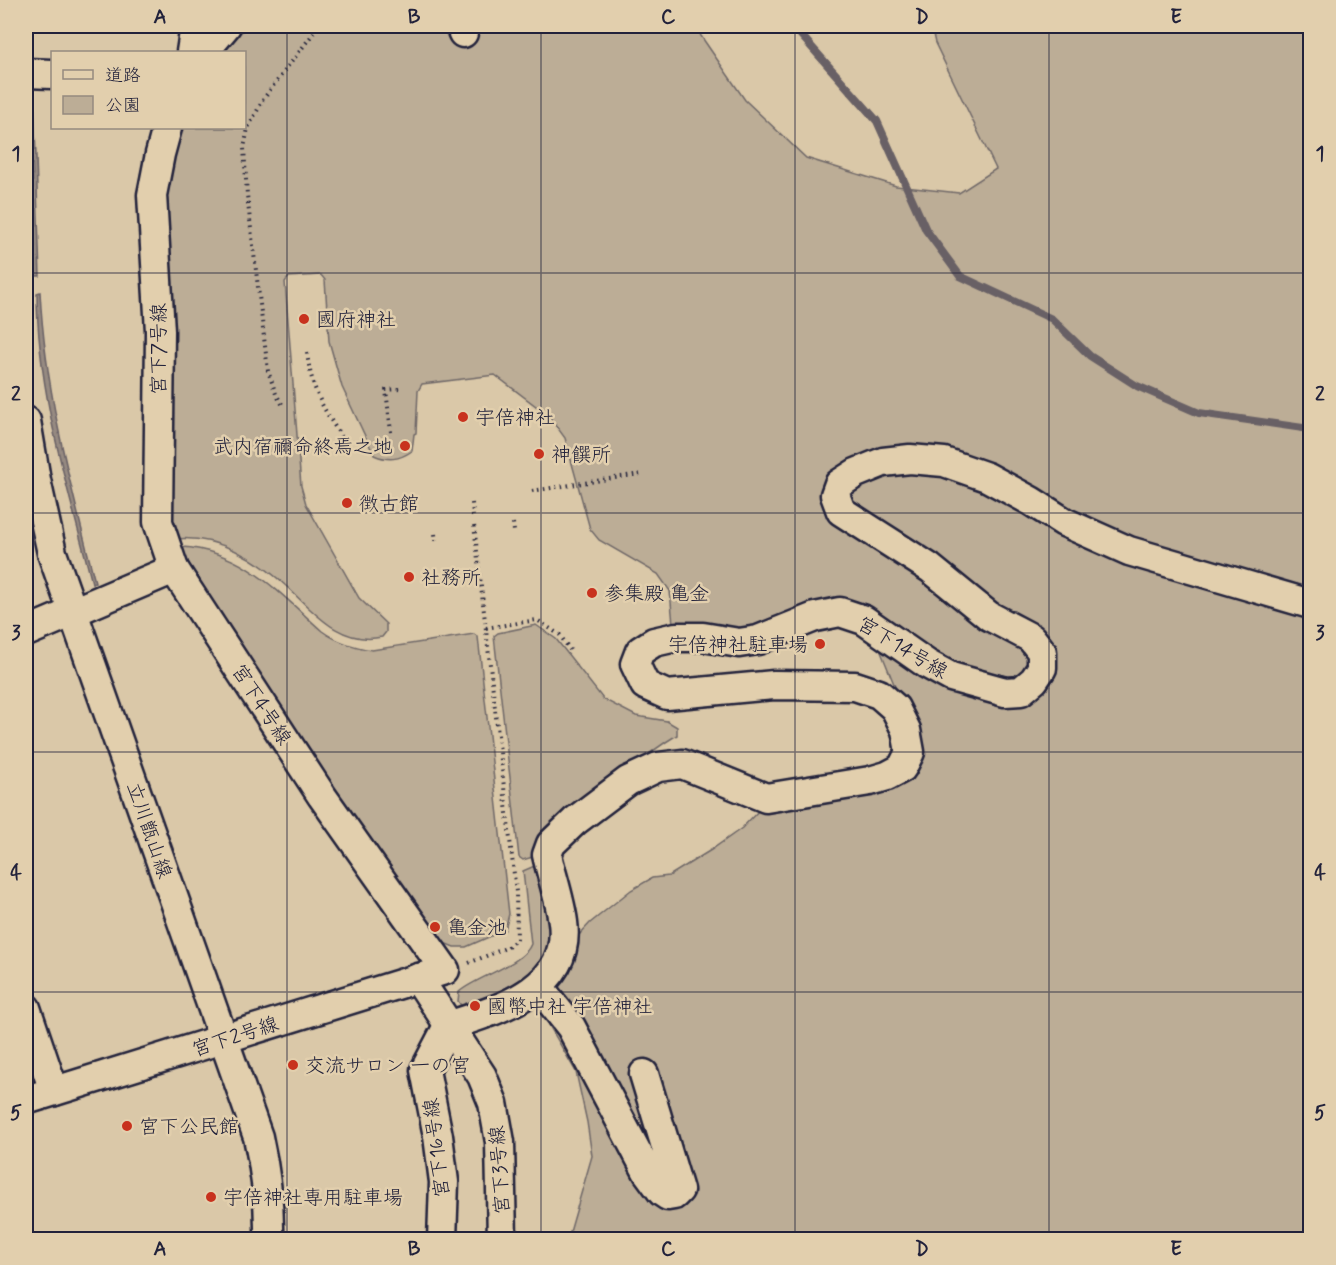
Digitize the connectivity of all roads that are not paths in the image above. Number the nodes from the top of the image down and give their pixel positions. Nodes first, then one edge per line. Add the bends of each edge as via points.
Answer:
1 (195, 26) edge
2 (226, 26) edge
3 (191, 51) edge
4 (205, 51) edge
5 (26, 73) edge
6 (51, 74) edge
7 (167, 129) edge
8 (26, 421) edge
9 (174, 569) junction
10 (1311, 604) edge
11 (74, 612) junction
12 (26, 632) edge
13 (445, 970) joint
14 (418, 978) junction
15 (539, 987) junction
16 (26, 1008) edge
17 (448, 1026) junction
18 (224, 1039) junction
19 (644, 1074) dead end
20 (54, 1091) junction
21 (26, 1100) edge
22 (269, 1239) edge
23 (442, 1239) edge
24 (502, 1239) edge

1 - 3 street
2 - 4 street
5 - 6 street
7 - 9 street, 宮下7号線 via 153,195 160,331 158,522
8 - 11 street, 立川甑山線 via 52,553
9 - 11 street
9 - 13 street, 宮下4号線 via 322,796
10 - 15 street, 宮下14号線 via 1129,551 1064,522 987,477 944,462 883,462 856,473 839,484 835,495 841,511 930,568 989,616 1031,638 1042,651 1042,668 1034,681 1021,691 1005,692 951,677 864,620 840,612 815,617 758,640 739,643 676,637 654,642 640,651 634,664 645,685 667,695 774,685 855,686 879,694 895,708 906,730 910,752 902,768 878,779 766,798 682,764 658,767 628,781 551,844 547,855 563,923 563,943 557,961
11 - 12 street
11 - 18 street, 立川甑山線
13 - 14 street, 宮下2号線
14 - 17 street, 宮下3号線
14 - 18 street, 宮下2号線
15 - 17 street, 宮下14号線 via 500,1009
15 - 19 street via 571,1027 648,1173 662,1192 674,1196 678,1190
16 - 20 street
17 - 23 street, 宮下16号線 via 425,1070 444,1182
17 - 24 street, 宮下3号線 via 482,1076 493,1103 500,1142
18 - 20 street, 宮下2号線
18 - 22 street, 立川甑山線 via 258,1137 267,1178
20 - 21 street, 宮下2号線

